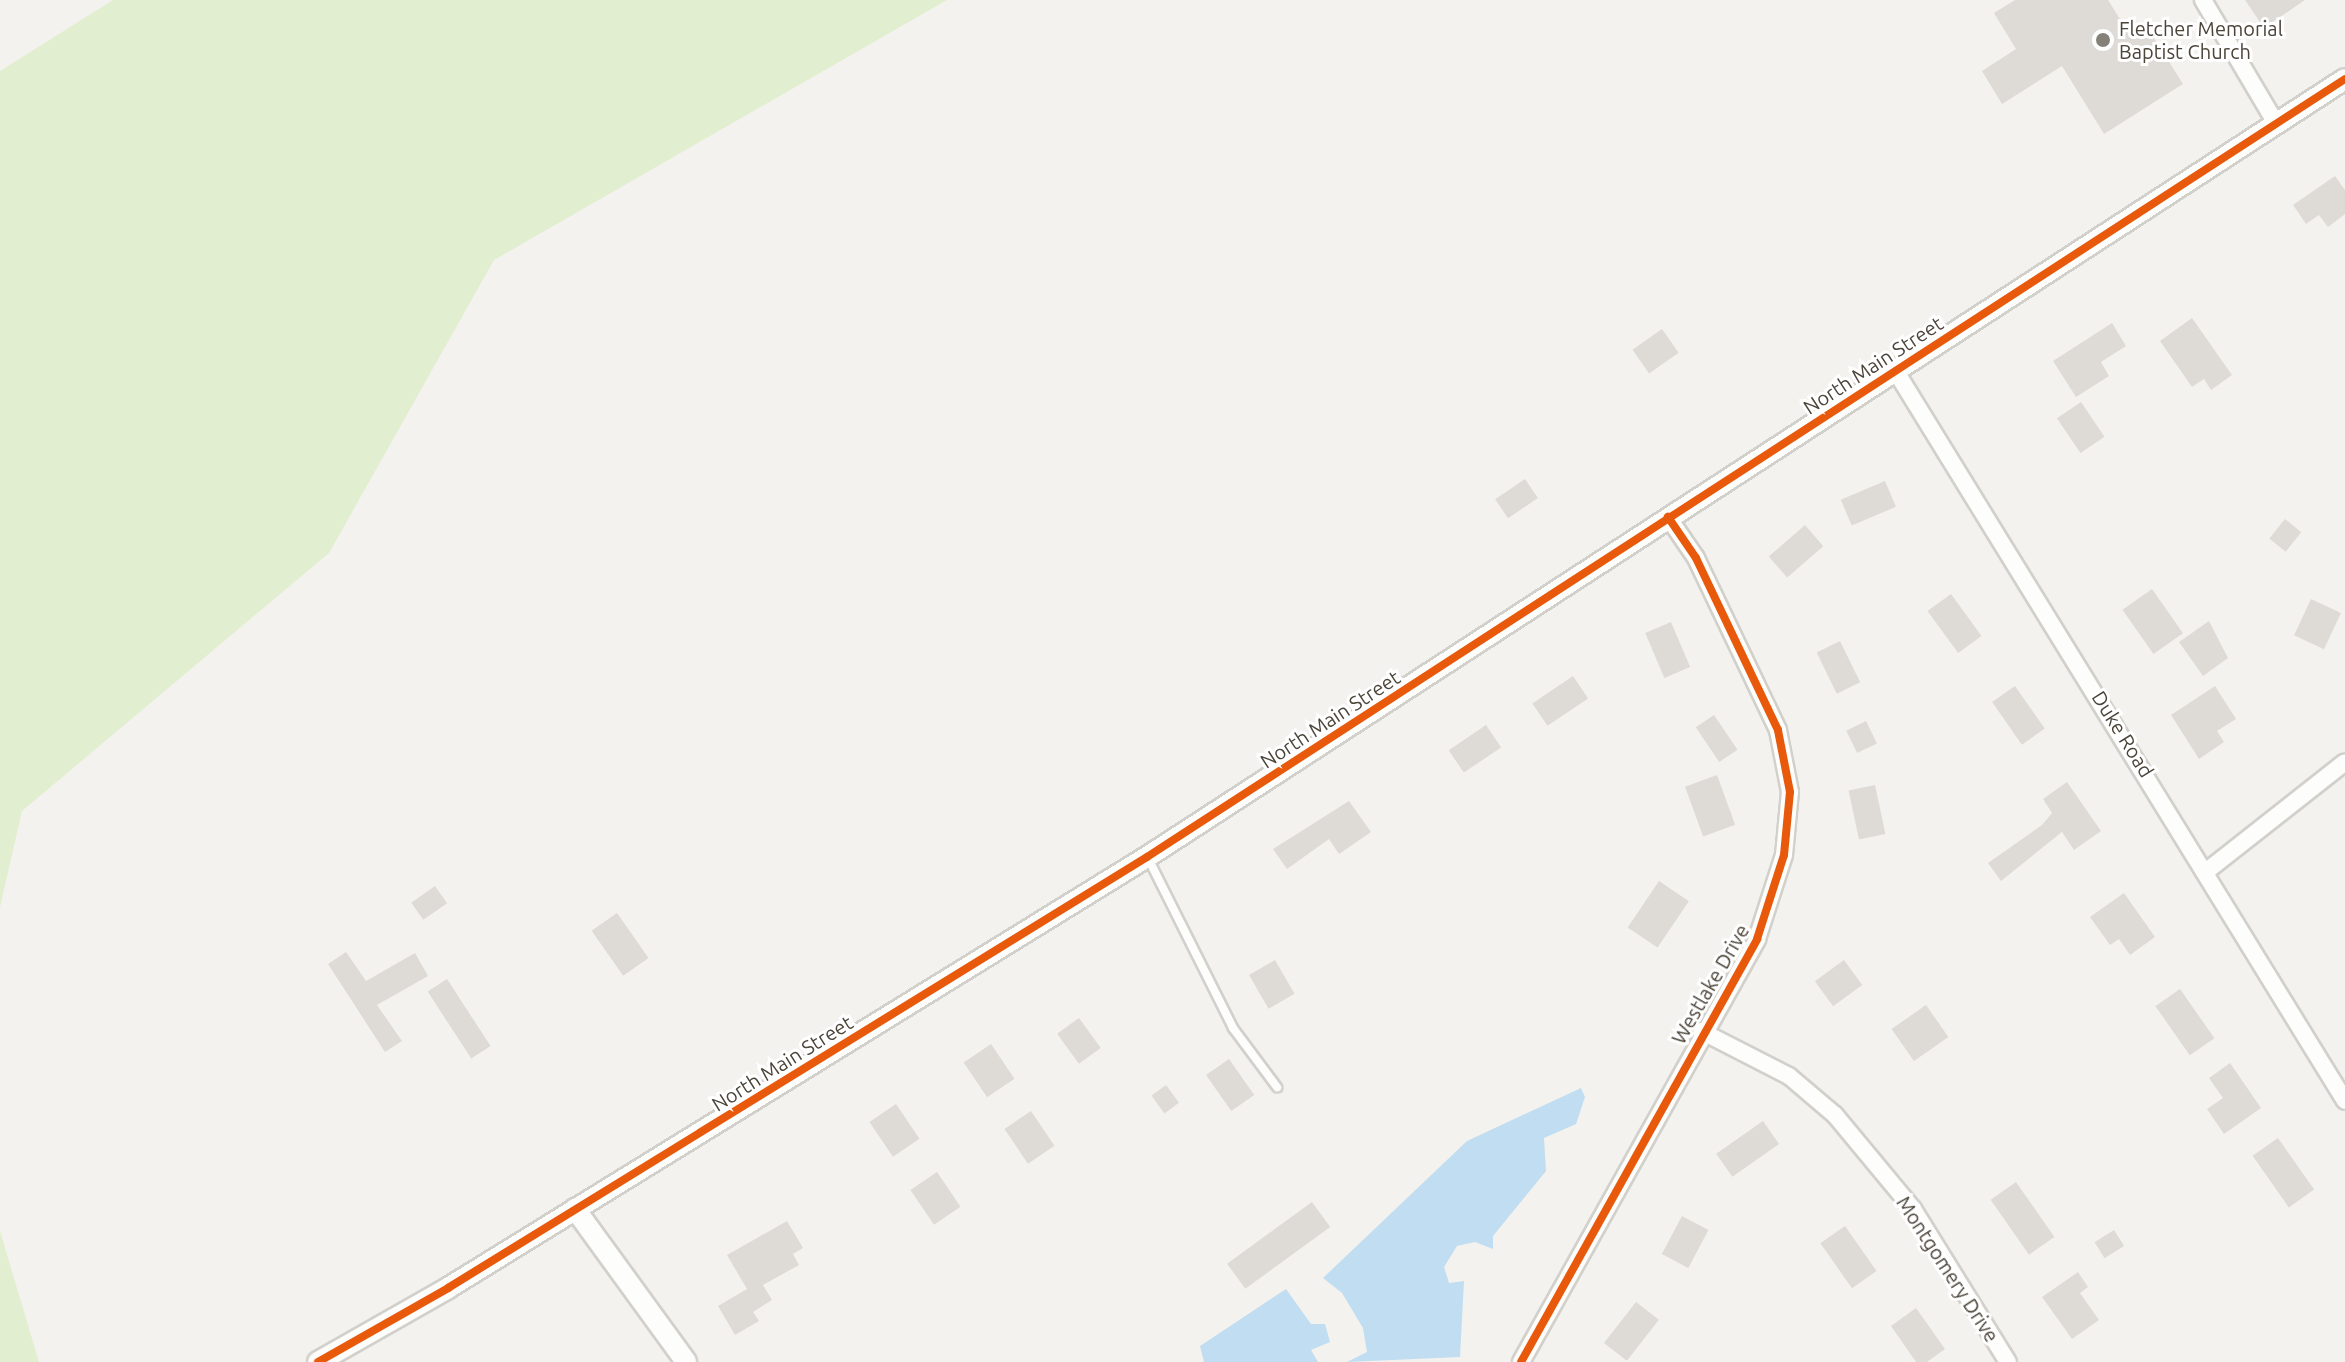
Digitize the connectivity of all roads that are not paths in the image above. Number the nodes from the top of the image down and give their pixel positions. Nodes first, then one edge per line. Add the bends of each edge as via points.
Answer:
1 (2203, 0) edge
2 (2345, 79) edge
3 (2277, 125) junction
4 (1895, 370) junction
5 (1668, 517) junction
6 (2345, 762) edge
7 (1147, 857) junction
8 (2208, 870) junction
9 (1701, 1031) junction
10 (1277, 1087) dead end
11 (2345, 1101) edge
12 (575, 1209) junction
13 (318, 1362) edge
14 (686, 1362) edge
15 (1521, 1362) edge
16 (2008, 1362) edge

1 - 3 street
2 - 3 street, North Main Street
3 - 4 street, North Main Street
4 - 5 street, North Main Street
4 - 8 street, Duke Road
5 - 7 street, North Main Street
5 - 9 street, Westlake Drive via 1696,558 1778,730 1790,792 1768,913
6 - 8 street
7 - 10 lane via 1233,1028
7 - 12 street, North Main Street
8 - 11 street, Duke Road
9 - 15 street, Westlake Drive
9 - 16 street, Montgomery Drive via 1789,1076 1835,1115 1913,1209
12 - 13 street, North Main Street
12 - 14 street

